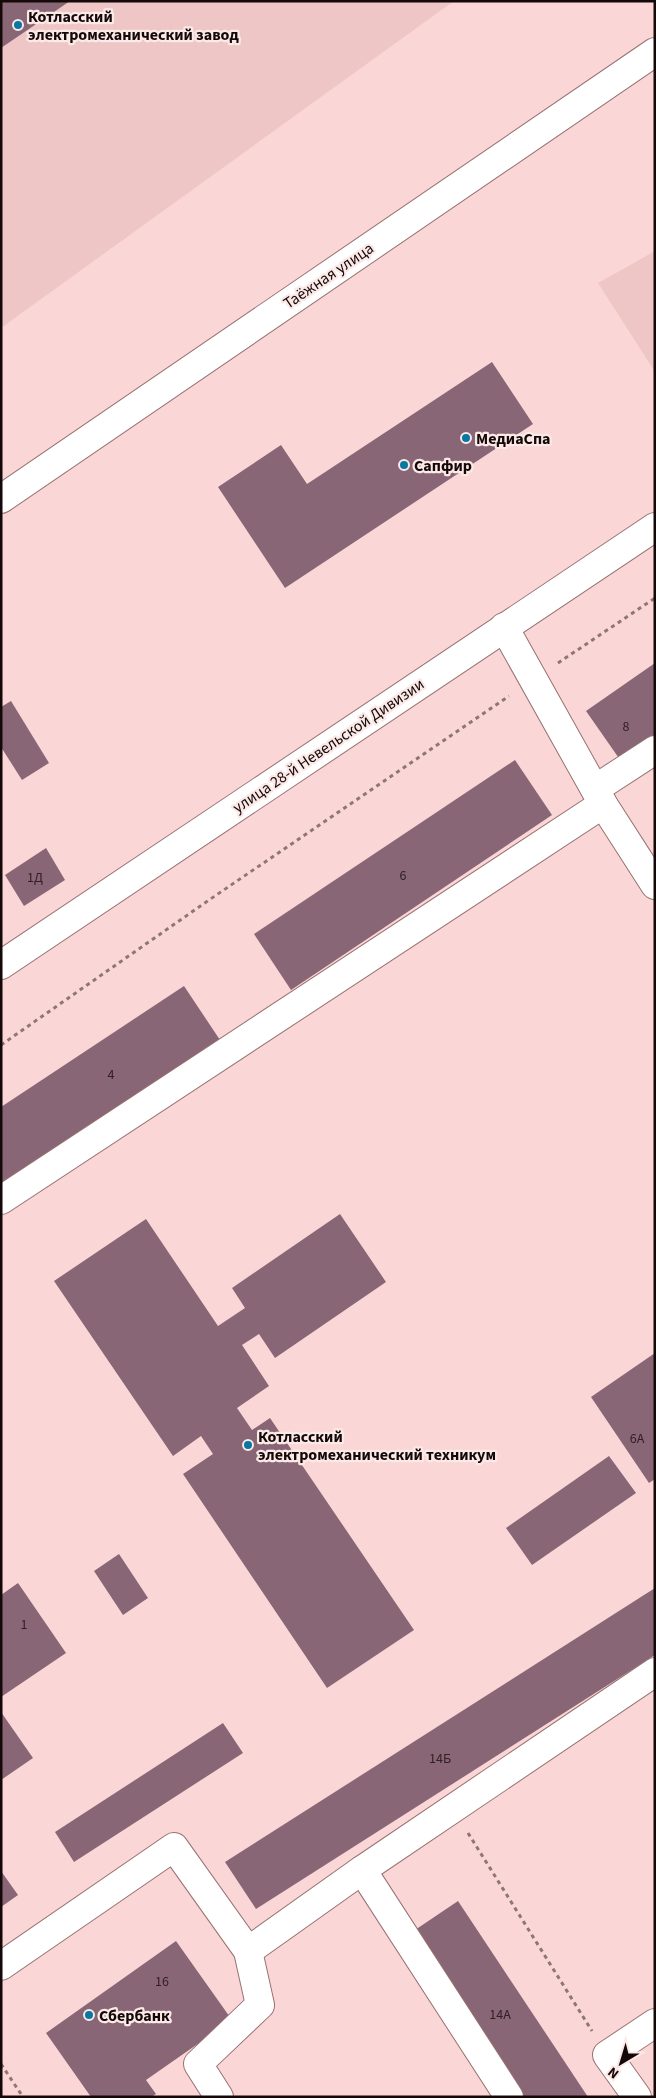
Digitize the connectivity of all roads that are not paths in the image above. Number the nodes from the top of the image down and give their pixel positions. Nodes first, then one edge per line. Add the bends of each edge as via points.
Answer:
1 (655, 52) edge
2 (1, 499) edge
3 (655, 526) edge
4 (504, 627) junction
5 (655, 750) edge
6 (599, 797) junction
7 (655, 885) edge
8 (1, 965) edge
9 (1, 1200) edge
10 (655, 1672) edge
11 (362, 1870) junction
12 (248, 1950) junction
13 (1, 1966) edge
14 (655, 2024) edge
15 (219, 2097) edge
16 (508, 2097) edge
17 (637, 2097) edge

1 - 2 street, Таёжная улица
3 - 4 street, улица 28-й Невельской Дивизии
4 - 6 street
4 - 8 street, улица 28-й Невельской Дивизии
5 - 6 street
6 - 7 street
6 - 9 street
10 - 11 street
11 - 12 street
11 - 16 street
12 - 13 street via 174,1847
12 - 15 street via 260,2005 198,2064
14 - 17 street via 607,2055

